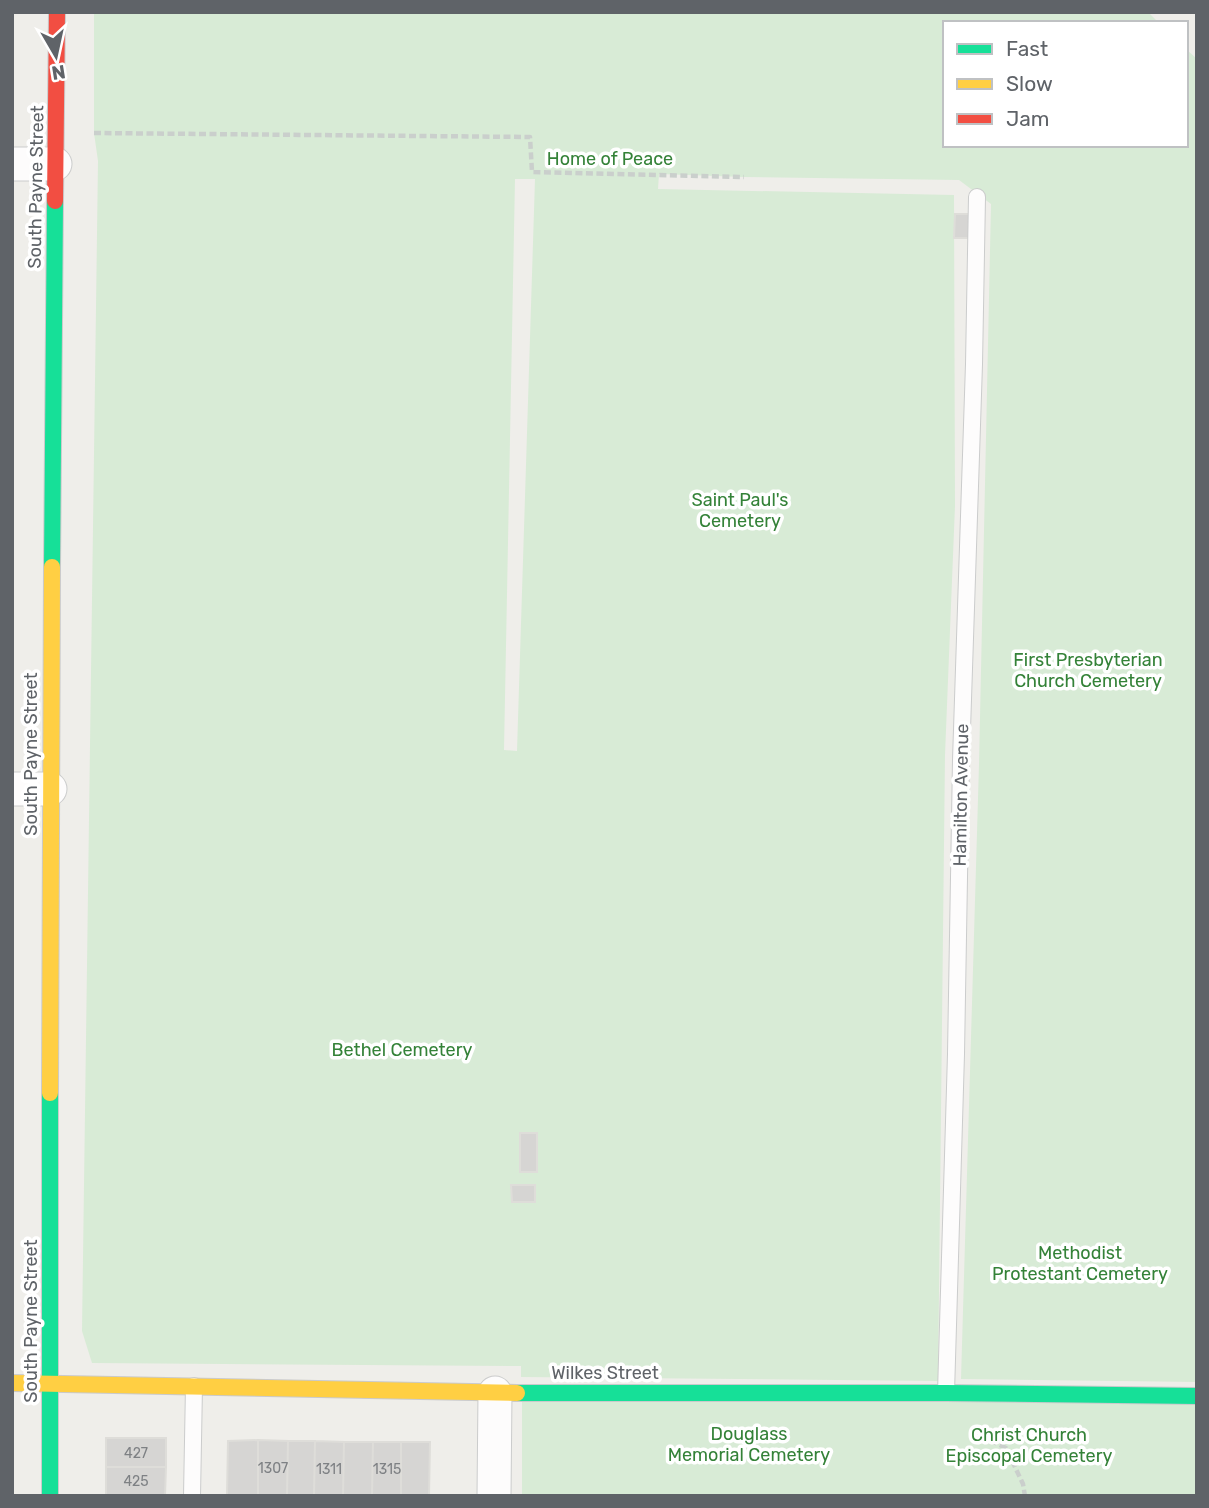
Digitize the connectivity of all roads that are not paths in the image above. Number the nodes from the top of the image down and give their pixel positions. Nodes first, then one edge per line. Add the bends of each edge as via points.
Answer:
1 (57, 12) edge
2 (12, 164) edge
3 (55, 164) junction
4 (976, 197) dead end
5 (12, 789) edge
6 (50, 789) junction
7 (12, 1383) edge
8 (51, 1383) junction
9 (194, 1386) junction
10 (495, 1393) junction
11 (946, 1393) junction
12 (1197, 1396) edge
13 (50, 1496) edge
14 (192, 1496) edge
15 (494, 1496) edge

1 - 3 street, South Payne Street
2 - 3 street
3 - 6 street, South Payne Street
4 - 11 lane, Hamilton Avenue
5 - 6 street
6 - 8 street, South Payne Street
7 - 8 street, Wilkes Street
8 - 9 street, Wilkes Street
8 - 13 street, South Payne Street
9 - 10 street, Wilkes Street
9 - 14 lane
10 - 11 street, Wilkes Street
10 - 15 street
11 - 12 street, Wilkes Street

